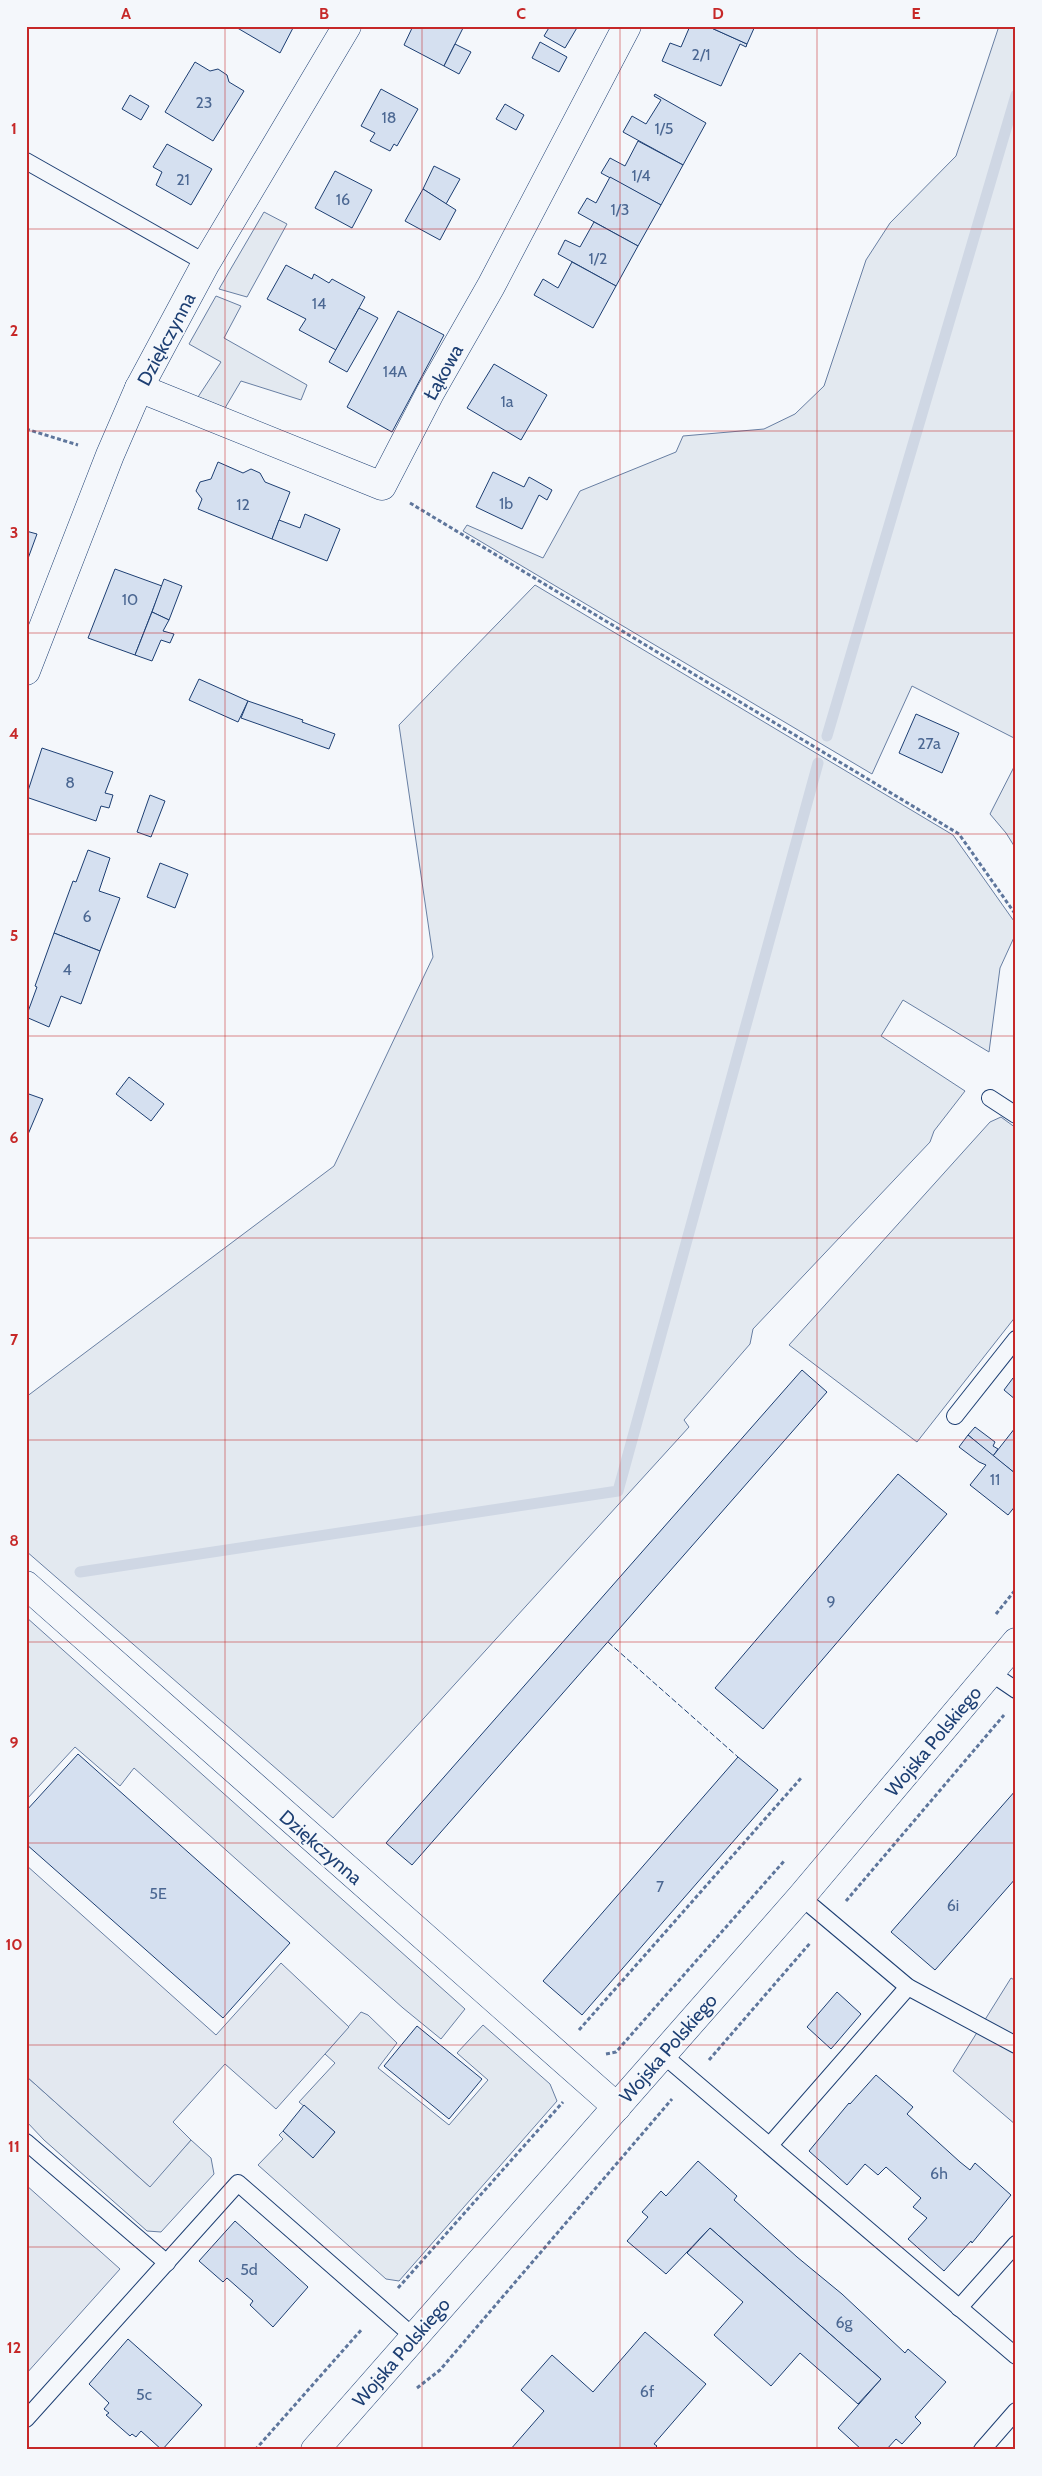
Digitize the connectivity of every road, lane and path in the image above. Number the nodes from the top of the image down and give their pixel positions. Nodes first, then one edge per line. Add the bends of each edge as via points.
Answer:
1 (347, 26) edge
2 (627, 26) edge
3 (26, 162) edge
4 (206, 264) junction
5 (139, 388) junction
6 (26, 429) edge
7 (110, 454) junction
8 (382, 486) junction
9 (26, 672) edge
10 (1016, 915) edge
11 (990, 1098) dead end
12 (1016, 1115) edge
13 (1016, 1339) edge
14 (955, 1416) dead end
15 (26, 1585) edge
16 (1016, 1589) edge
17 (992, 1618) dead end
18 (1016, 1642) edge
19 (991, 1672) junction
20 (1016, 1690) edge
21 (802, 1777) dead end
22 (788, 1858) dead end
23 (801, 1897) junction
24 (908, 1988) junction
25 (577, 2031) dead end
26 (1016, 2045) edge
27 (605, 2054) dead end
28 (662, 2054) junction
29 (566, 2098) dead end
30 (617, 2107) junction
31 (26, 2142) edge
32 (770, 2144) junction
33 (1016, 2244) edge
34 (167, 2263) junction
35 (381, 2308) junction
36 (959, 2308) junction
37 (414, 2337) junction
38 (1016, 2356) edge
39 (1016, 2412) edge
40 (26, 2419) edge
41 (255, 2450) edge
42 (315, 2450) edge
43 (982, 2450) edge

1 - 4 street, Dziękczynna
2 - 8 street, Łąkowa via 492,286 430,393
3 - 4 lane
4 - 5 street, Dziękczynna
5 - 7 street, Dziękczynna
5 - 8 street
6 - 7 path
7 - 9 street, Dziękczynna
8 - 10 path via 959,834
11 - 12 lane
13 - 14 lane
15 - 30 street, Dziękczynna
16 - 17 path
18 - 19 street, Wojska Polskiego
19 - 20 lane
19 - 23 street, Wojska Polskiego
21 - 25 path
22 - 27 path via 616,2052
23 - 24 lane
23 - 28 street, Wojska Polskiego
24 - 26 lane
24 - 32 lane
28 - 30 street, Wojska Polskiego
28 - 32 lane
29 - 35 path
30 - 37 street, Wojska Polskiego
31 - 34 lane
32 - 36 lane
33 - 36 lane
34 - 35 lane via 238,2183
34 - 40 lane
35 - 37 lane
35 - 41 path
36 - 38 lane
37 - 42 street, Wojska Polskiego
39 - 43 lane

